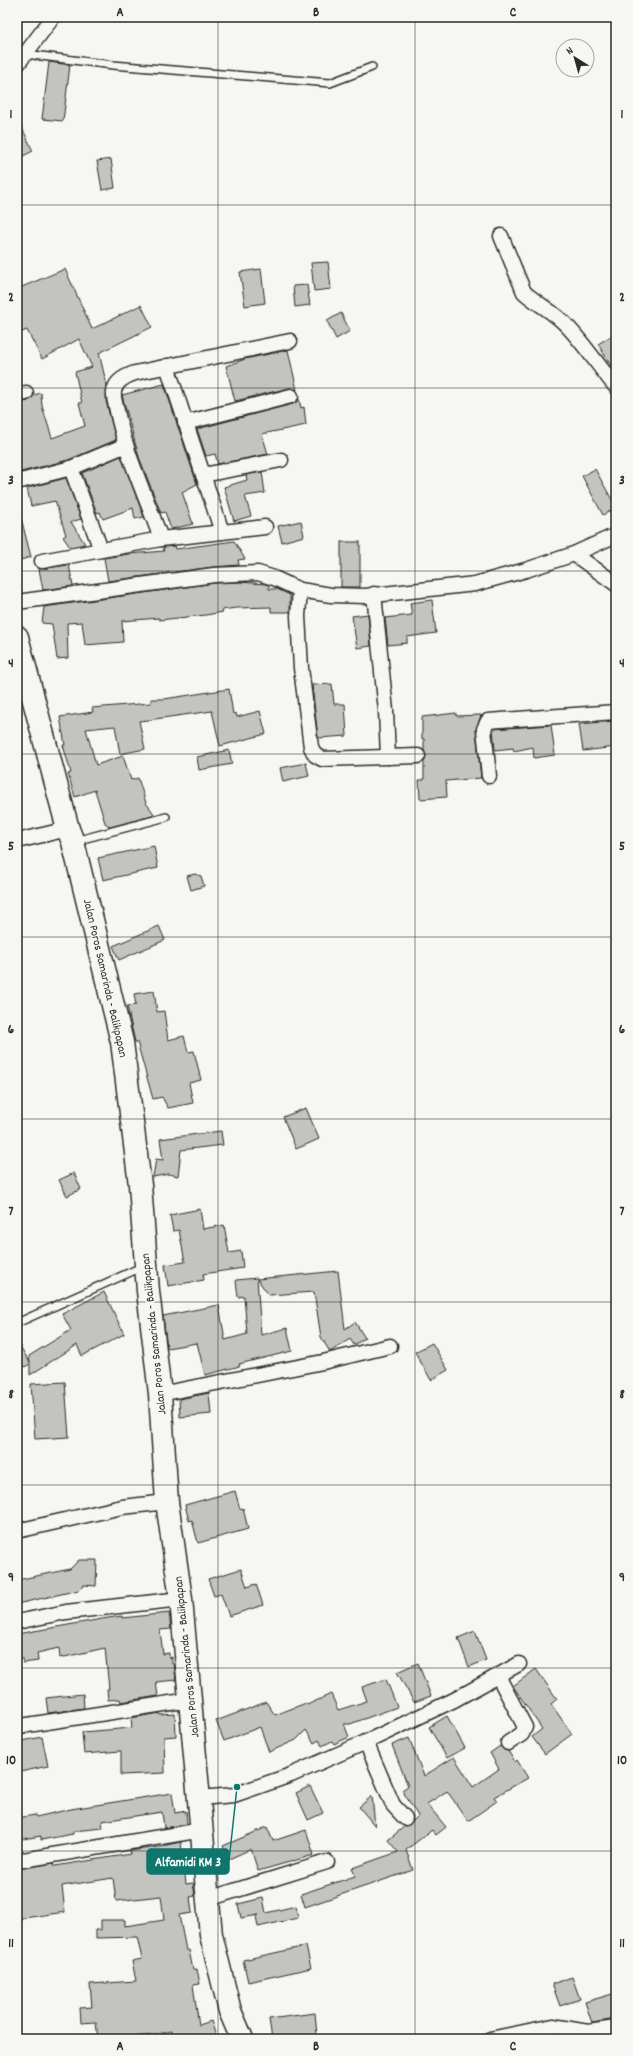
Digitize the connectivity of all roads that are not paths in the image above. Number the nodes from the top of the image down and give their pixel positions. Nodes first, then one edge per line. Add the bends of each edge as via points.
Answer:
1 (53, 17) edge
2 (21, 60) edge
3 (372, 67) dead end
4 (501, 236) dead end
5 (290, 341) dead end
6 (167, 366) junction
7 (616, 387) edge
8 (291, 396) dead end
9 (185, 423) junction
10 (126, 445) junction
11 (281, 460) dead end
12 (71, 468) junction
13 (203, 475) junction
14 (17, 482) edge
15 (265, 527) dead end
16 (222, 532) junction
17 (616, 535) edge
18 (161, 539) junction
19 (101, 550) junction
20 (574, 554) junction
21 (42, 561) dead end
22 (616, 584) edge
23 (300, 590) junction
24 (374, 594) junction
25 (17, 602) edge
26 (17, 637) edge
27 (616, 712) edge
28 (418, 756) dead end
29 (388, 757) junction
30 (489, 776) dead end
31 (166, 817) dead end
32 (71, 835) junction
33 (17, 840) edge
34 (146, 1265) junction
35 (17, 1323) edge
36 (390, 1346) dead end
37 (160, 1394) junction
38 (167, 1502) junction
39 (17, 1531) edge
40 (181, 1599) junction
41 (17, 1622) edge
42 (519, 1664) dead end
43 (498, 1676) junction
44 (190, 1700) junction
45 (21, 1726) dead end
46 (366, 1742) junction
47 (508, 1743) dead end
48 (200, 1798) junction
49 (405, 1818) dead end
50 (202, 1830) junction
51 (17, 1861) edge
52 (327, 1862) dead end
53 (208, 1900) junction
54 (616, 2028) edge
55 (242, 2039) edge
56 (490, 2039) edge

1 - 2 street
2 - 3 lane via 330,83
4 - 7 street via 524,292 549,309 568,327
5 - 6 street
6 - 9 street
6 - 10 street via 125,377 116,386 114,392
8 - 9 street
9 - 13 street
10 - 12 street
10 - 18 street
11 - 13 street
12 - 14 street
12 - 19 street
13 - 16 street
15 - 16 street
16 - 18 street
17 - 20 street
18 - 19 street
19 - 21 street
20 - 22 street
20 - 24 street via 475,584
23 - 24 street via 331,595
23 - 25 street via 258,573 214,574
23 - 29 street via 298,616 301,668 313,753 322,760
24 - 29 street
26 - 32 highway, Jalan Poros Samarinda - Balikpapan
27 - 30 street via 488,722 484,729
28 - 29 street
31 - 32 lane
32 - 33 street
32 - 34 highway, Jalan Poros Samarinda - Balikpapan via 122,1042 140,1185
34 - 35 lane
34 - 37 highway, Jalan Poros Samarinda - Balikpapan
36 - 37 street
37 - 38 highway, Jalan Poros Samarinda - Balikpapan
38 - 39 street via 122,1507
38 - 40 highway, Jalan Poros Samarinda - Balikpapan
40 - 41 street via 66,1612
40 - 44 highway, Jalan Poros Samarinda - Balikpapan
42 - 43 street
43 - 46 street
43 - 47 street via 525,1727 522,1734
44 - 45 street
44 - 48 highway, Jalan Poros Samarinda - Balikpapan
46 - 48 street via 291,1775 234,1795
46 - 49 street via 393,1805
48 - 50 highway, Jalan Poros Samarinda - Balikpapan
50 - 51 street
50 - 53 highway, Jalan Poros Samarinda - Balikpapan
52 - 53 street
53 - 55 highway, Jalan Poros Samarinda - Balikpapan via 211,1935 230,2011
54 - 56 street via 588,2032 553,2026

